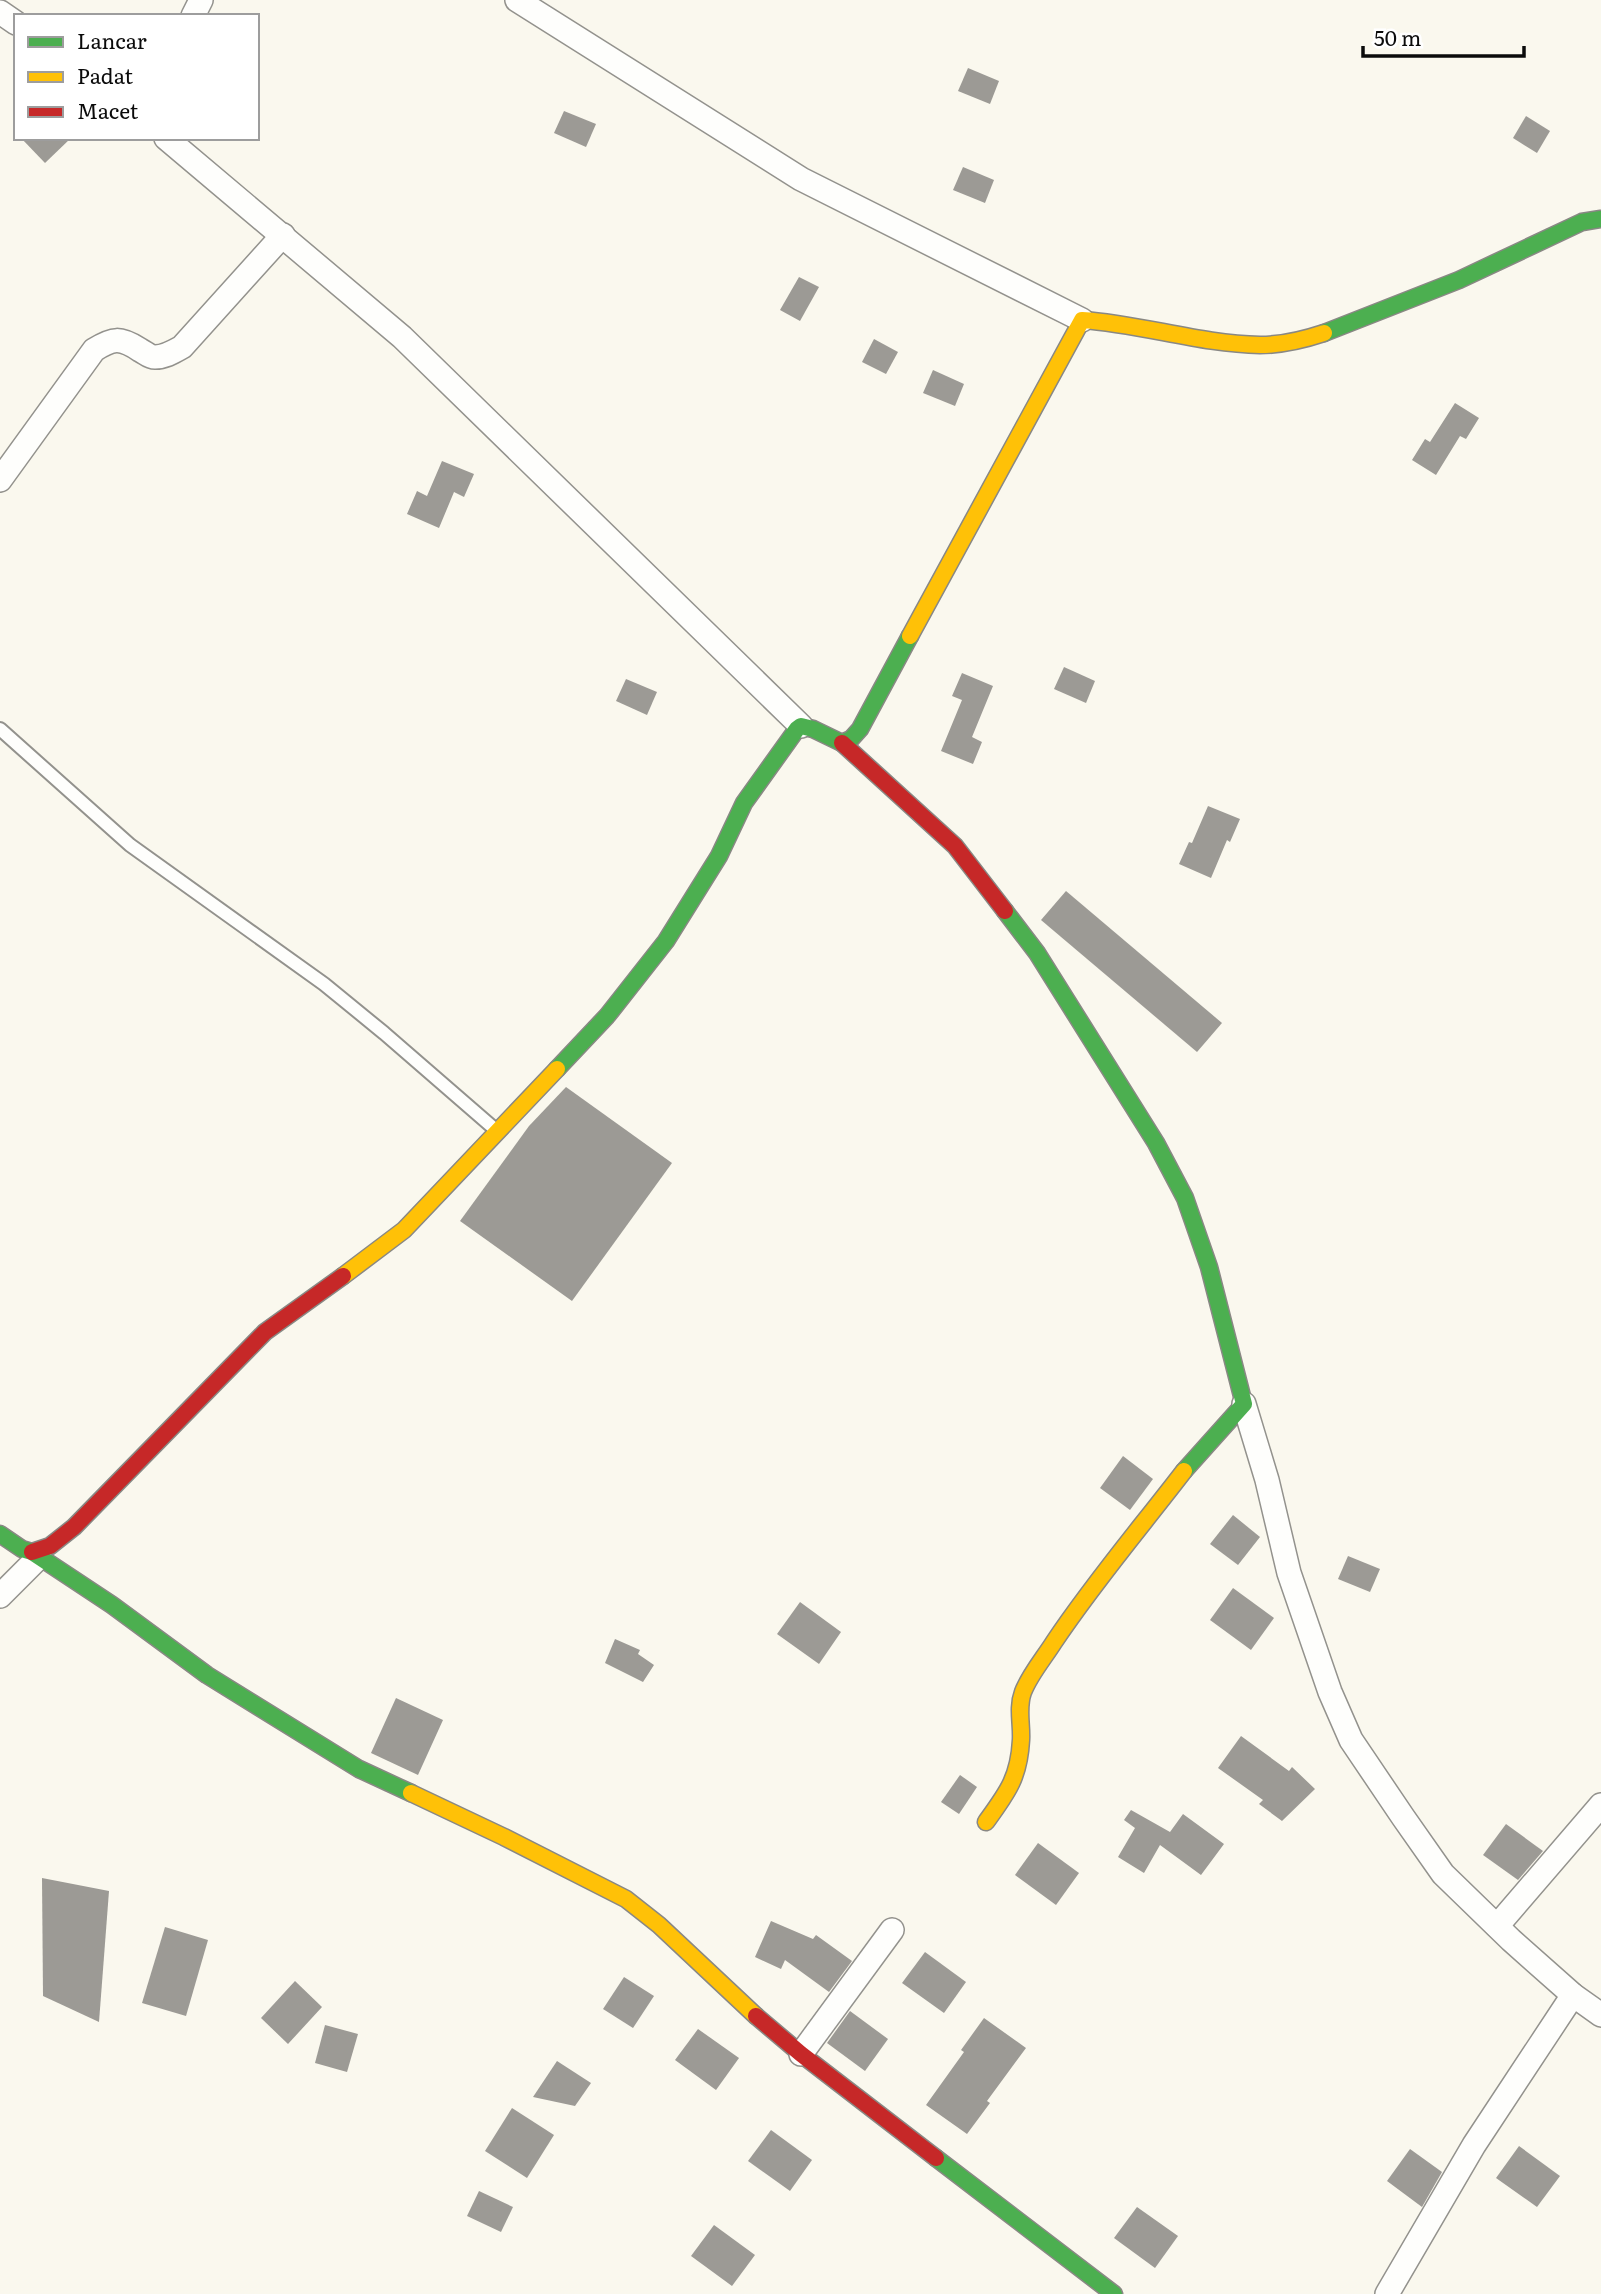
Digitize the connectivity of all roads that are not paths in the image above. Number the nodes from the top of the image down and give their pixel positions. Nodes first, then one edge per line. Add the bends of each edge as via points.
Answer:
1 (517, 0) edge
2 (168, 140) edge
3 (1601, 219) edge
4 (283, 235) junction
5 (1082, 320) junction
6 (0, 480) edge
7 (801, 726) junction
8 (0, 729) edge
9 (842, 743) junction
10 (498, 1131) junction
11 (1244, 1404) junction
12 (0, 1534) edge
13 (36, 1554) junction
14 (0, 1596) edge
15 (1601, 1805) edge
16 (986, 1822) dead end
17 (1497, 1926) junction
18 (892, 1930) dead end
19 (1573, 1994) junction
20 (1601, 2015) edge
21 (801, 2054) junction
22 (1114, 2294) edge
23 (1387, 2294) edge

1 - 5 street via 801,179
2 - 4 street
3 - 5 street via 1582,222 1447,285 1295,342 1260,345
4 - 6 street via 182,347 152,357 120,340 94,351
4 - 7 street via 402,337
5 - 9 street via 860,729
7 - 9 street via 816,728
7 - 10 street via 744,803 719,856 666,941 607,1016
8 - 10 lane via 130,845 324,984
9 - 11 street via 955,846 1037,953 1156,1143 1197,1229
10 - 13 street via 404,1230 265,1332 74,1527
11 - 16 street via 1187,1466 1070,1618 1033,1674 1019,1714 1021,1739 1014,1779
11 - 17 street via 1289,1573 1351,1740 1443,1874
12 - 13 street
13 - 14 street
13 - 21 street via 207,1675 359,1769 626,1899
15 - 17 street
17 - 19 street
18 - 21 street
19 - 20 street
19 - 23 street via 1474,2145
21 - 22 street

